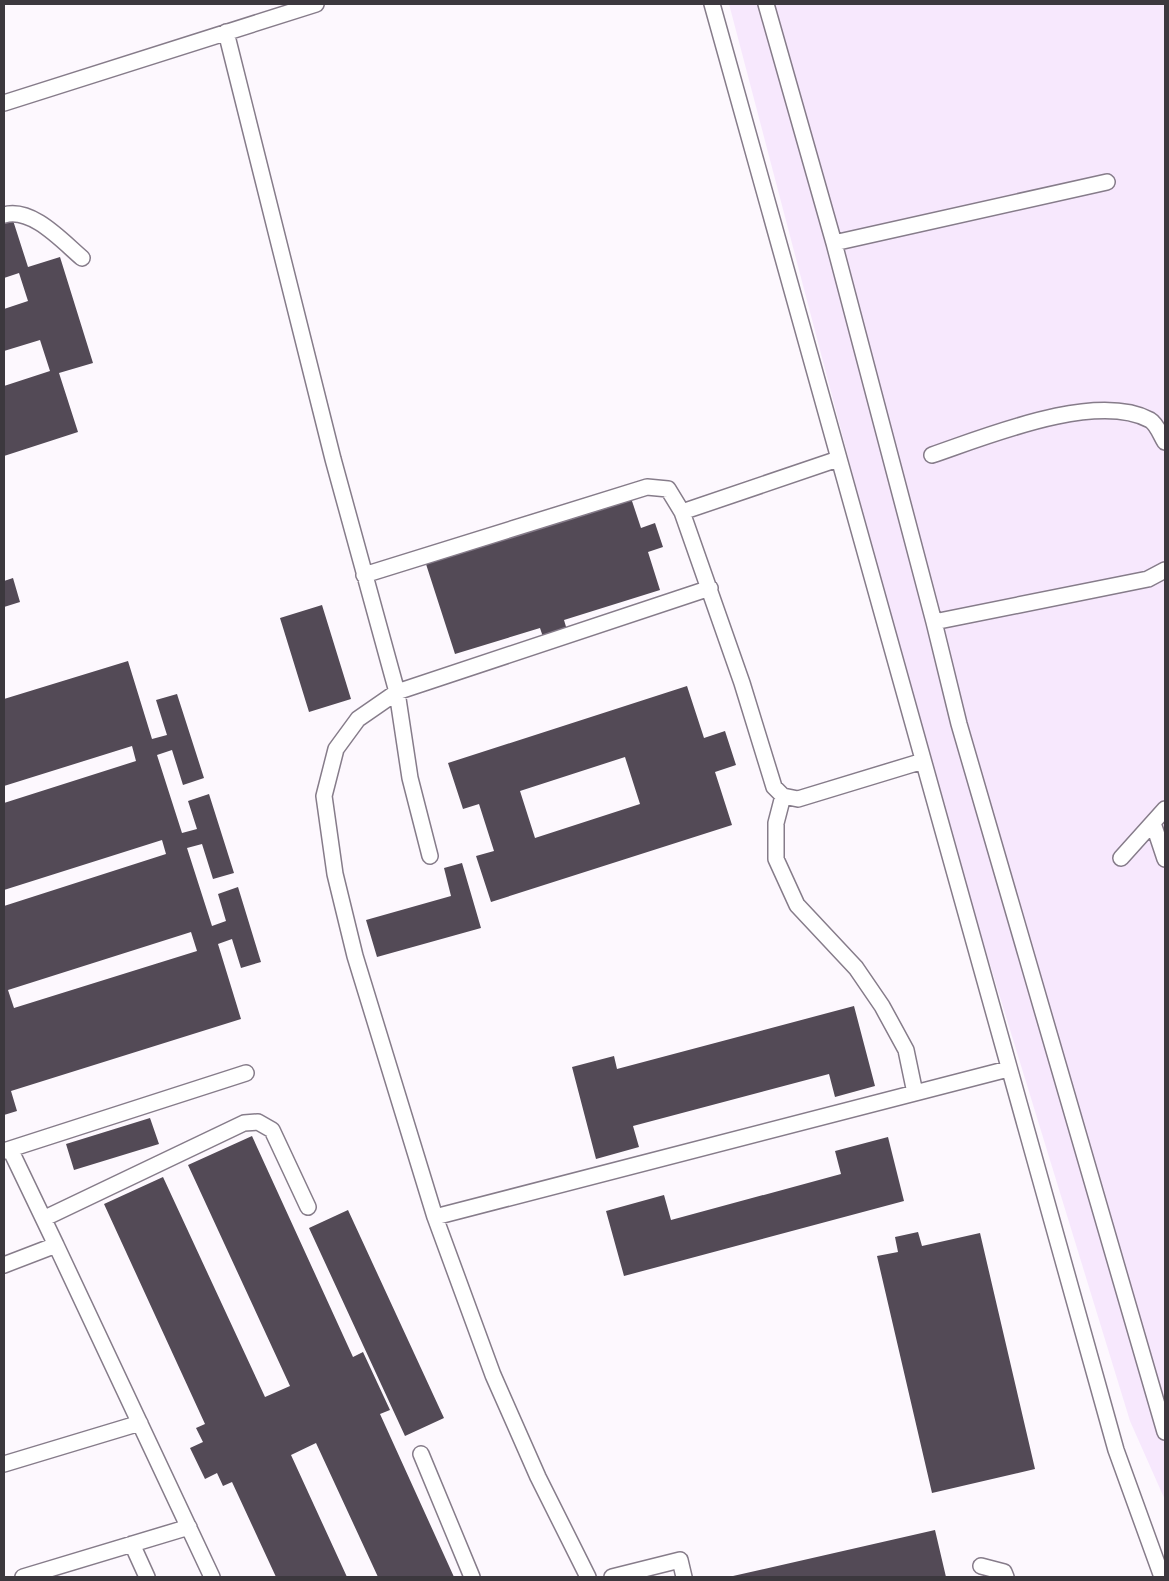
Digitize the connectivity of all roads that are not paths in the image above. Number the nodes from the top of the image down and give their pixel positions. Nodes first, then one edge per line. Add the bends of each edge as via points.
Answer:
1 (316, 4) edge
2 (712, 4) edge
3 (766, 4) edge
4 (226, 32) junction
5 (4, 103) edge
6 (1107, 182) dead end
7 (4, 215) edge
8 (834, 243) junction
9 (82, 258) dead end
10 (1165, 442) edge
11 (932, 454) dead end
12 (838, 458) junction
13 (682, 512) junction
14 (1165, 570) edge
15 (364, 575) junction
16 (710, 588) junction
17 (934, 622) junction
18 (397, 692) junction
19 (923, 761) junction
20 (783, 796) junction
21 (1165, 809) edge
22 (1153, 823) junction
23 (430, 856) dead end
24 (1121, 858) dead end
25 (1165, 859) edge
26 (1008, 1069) junction
27 (246, 1073) dead end
28 (915, 1093) junction
29 (7, 1150) edge
30 (308, 1207) dead end
31 (435, 1217) junction
32 (45, 1218) junction
33 (56, 1245) junction
34 (4, 1265) edge
35 (140, 1423) junction
36 (1165, 1432) edge
37 (421, 1454) dead end
38 (4, 1464) edge
39 (189, 1527) junction
40 (132, 1544) junction
41 (981, 1566) dead end
42 (23, 1577) edge
43 (147, 1577) edge
44 (212, 1577) edge
45 (472, 1577) edge
46 (588, 1577) edge
47 (612, 1577) edge
48 (684, 1577) edge
49 (1006, 1577) edge
50 (1162, 1577) edge

1 - 4 lane
2 - 12 lane
3 - 8 lane
4 - 5 lane
4 - 15 lane
6 - 8 lane
7 - 9 lane via 13,212 34,219
8 - 17 lane
10 - 11 lane via 1152,421 1123,411 1093,411 1032,422
12 - 13 lane
12 - 19 lane
13 - 15 lane via 668,489 646,487
13 - 16 lane
14 - 17 lane via 1148,579
15 - 18 lane
16 - 18 lane
16 - 20 lane via 774,787
17 - 36 lane via 958,724
18 - 23 lane via 410,778
18 - 31 lane via 358,719 336,749 324,796 334,874 355,956
19 - 20 lane via 798,799
19 - 26 lane
20 - 28 lane via 776,823 776,859 797,905 856,968 882,1006 906,1050
21 - 22 lane
22 - 24 lane
22 - 25 lane
26 - 28 lane
26 - 50 lane via 1116,1450
27 - 29 lane
28 - 31 lane
29 - 32 lane
30 - 32 lane via 272,1130 258,1122 244,1123
31 - 46 lane via 493,1375
32 - 33 lane
33 - 34 lane
33 - 35 lane
35 - 38 lane
35 - 39 lane
37 - 45 lane
39 - 40 lane
39 - 44 lane
40 - 42 lane
40 - 43 lane
41 - 49 lane via 1004,1572
47 - 48 lane via 680,1560

